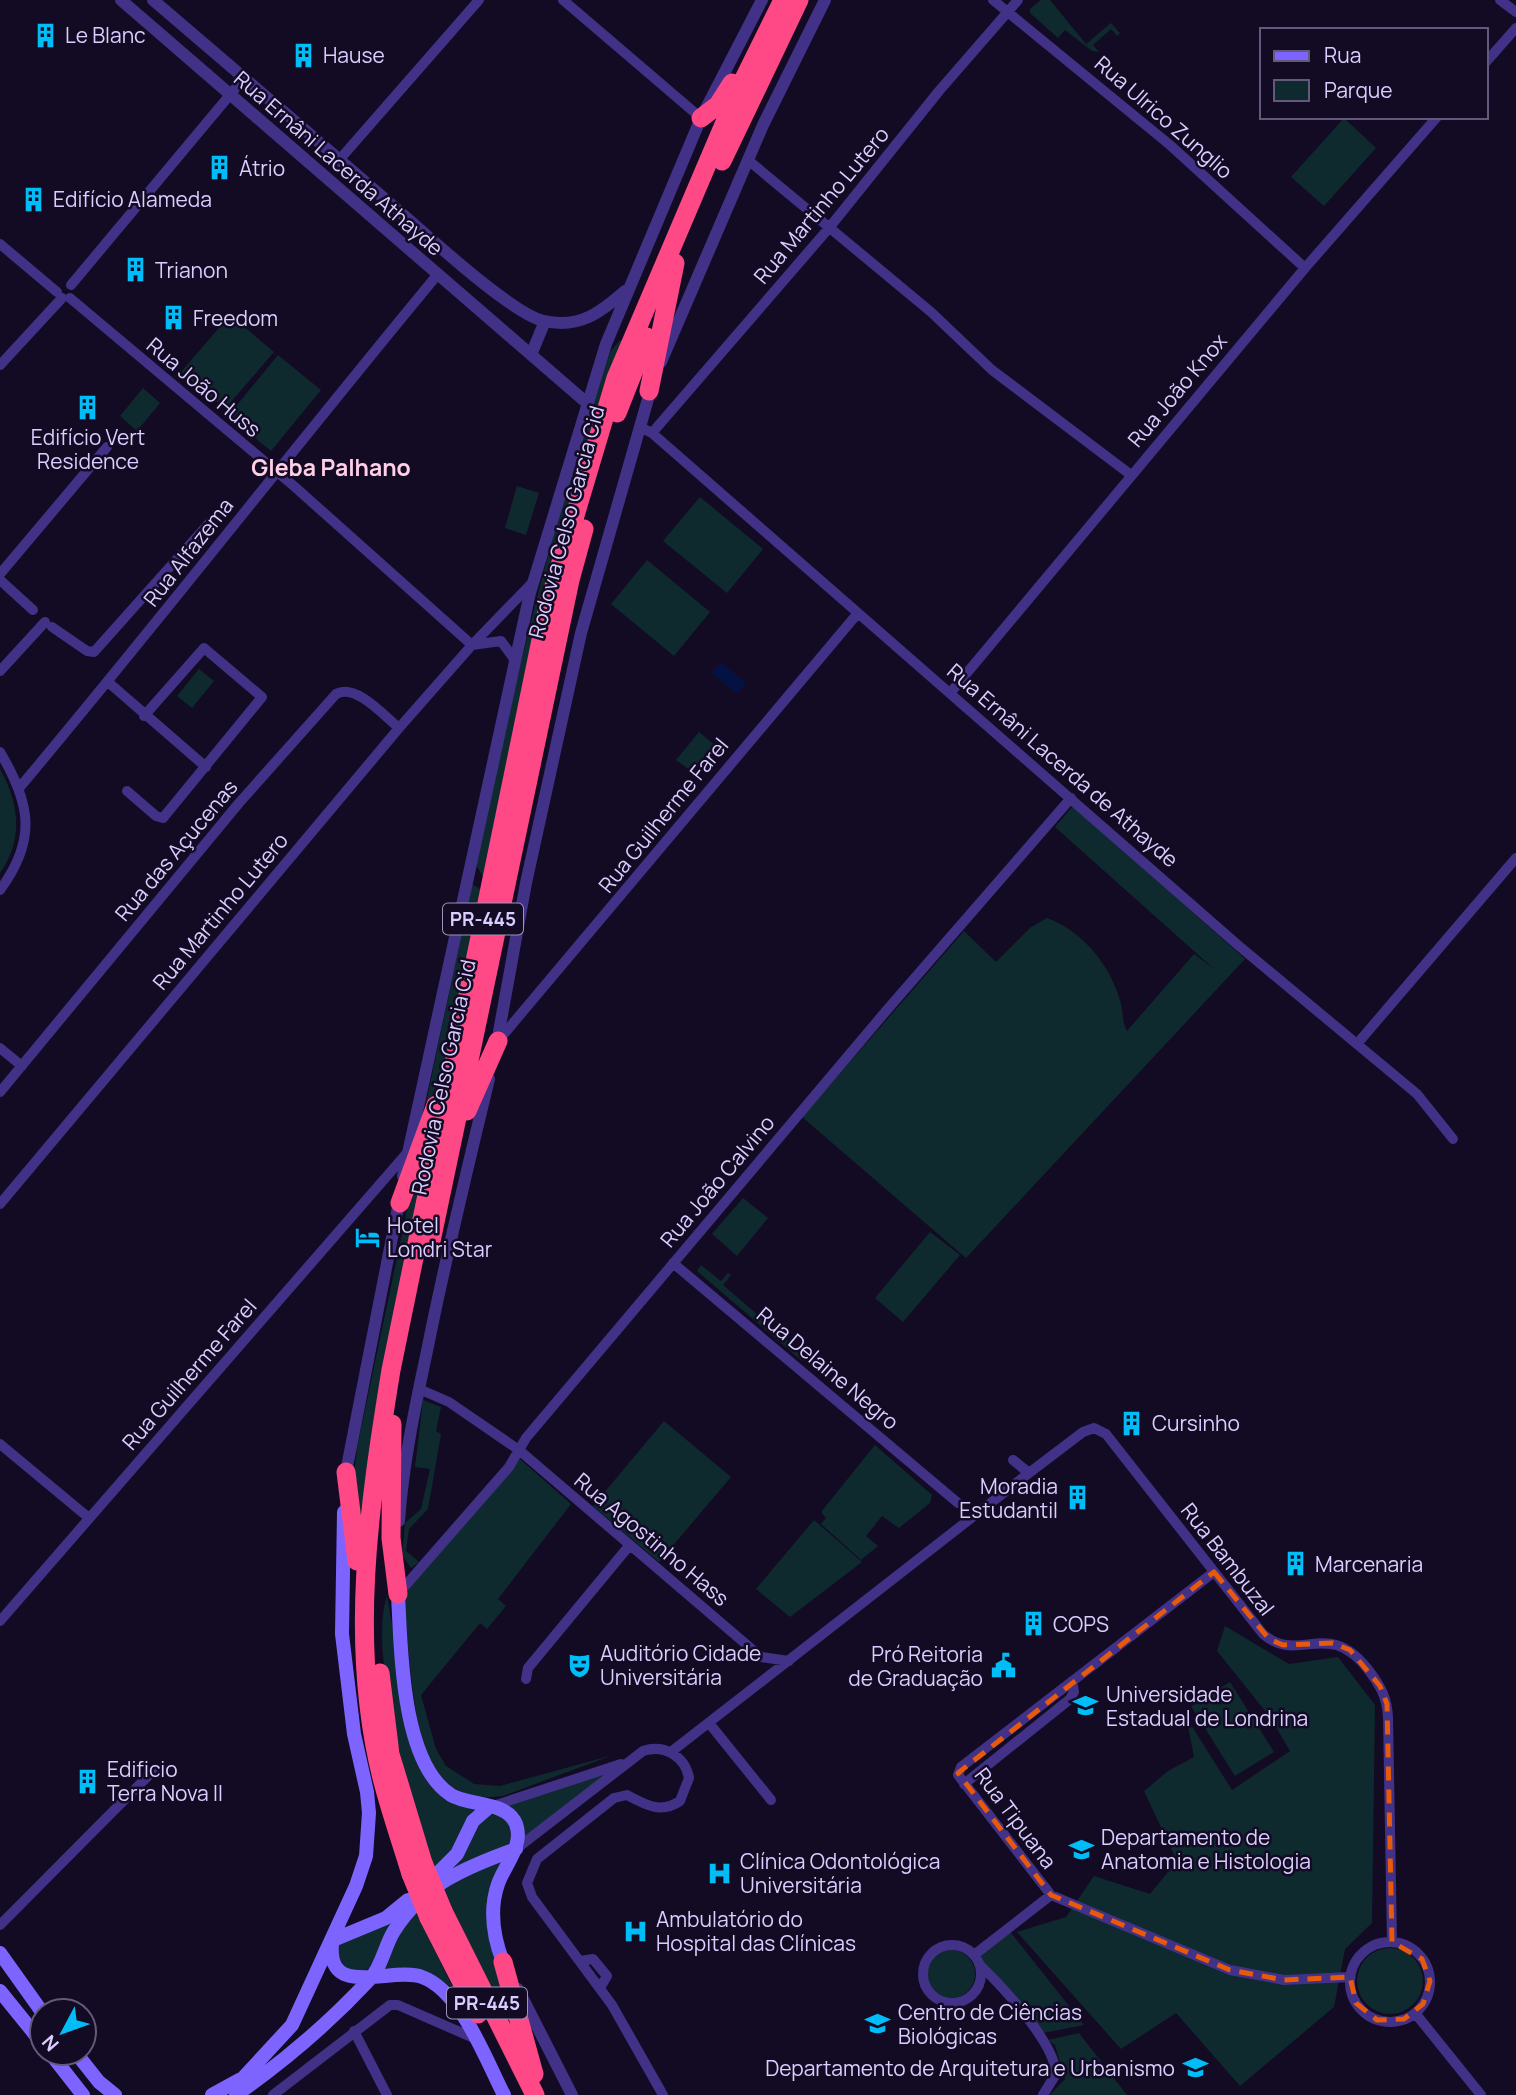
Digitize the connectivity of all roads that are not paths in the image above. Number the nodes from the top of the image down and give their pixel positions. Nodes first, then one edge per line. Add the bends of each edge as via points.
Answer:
1 (121, 0) edge
2 (153, 0) edge
3 (479, 0) edge
4 (563, 0) edge
5 (762, 0) edge
6 (782, 0) edge
7 (802, 0) edge
8 (825, 0) edge
9 (993, 0) edge
10 (1018, 0) edge
11 (1500, 0) edge
12 (1007, 11) junction
13 (1516, 12) edge
14 (780, 20) junction
15 (1516, 28) edge
16 (1488, 60) edge
17 (244, 78) junction
18 (230, 94) junction
19 (701, 118) junction
20 (1435, 119) edge
21 (340, 159) junction
22 (748, 160) junction
23 (829, 228) junction
24 (0, 244) edge
25 (453, 258) junction
26 (676, 263) junction
27 (1304, 268) junction
28 (438, 274) junction
29 (628, 289) junction
30 (63, 296) junction
31 (545, 321) junction
32 (531, 355) junction
33 (0, 365) edge
34 (649, 391) junction
35 (588, 404) junction
36 (640, 426) junction
37 (652, 433) junction
38 (107, 447) dead end
39 (275, 471) junction
40 (1131, 475) junction
41 (210, 522) dead end
42 (0, 574) edge
43 (0, 580) edge
44 (533, 582) junction
45 (858, 613) junction
46 (43, 620) junction
47 (472, 645) junction
48 (515, 660) junction
49 (0, 671) edge
50 (108, 682) junction
51 (951, 692) junction
52 (144, 716) junction
53 (399, 728) junction
54 (0, 752) edge
55 (206, 767) junction
56 (20, 787) junction
57 (127, 791) dead end
58 (1071, 798) junction
59 (1516, 858) edge
60 (0, 890) edge
61 (498, 1041) junction
62 (1357, 1044) junction
63 (0, 1048) edge
64 (454, 1062) junction
65 (22, 1066) junction
66 (0, 1092) edge
67 (1453, 1139) dead end
68 (450, 1151) junction
69 (407, 1153) junction
70 (400, 1203) junction
71 (0, 1204) edge
72 (673, 1263) junction
73 (419, 1389) junction
74 (392, 1424) junction
75 (0, 1444) edge
76 (519, 1450) junction
77 (1013, 1460) dead end
78 (346, 1472) junction
79 (1029, 1473) junction
80 (958, 1503) dead end
81 (89, 1518) junction
82 (629, 1546) junction
83 (1214, 1572) junction
84 (398, 1594) junction
85 (0, 1621) edge
86 (365, 1638) junction
87 (789, 1661) junction
88 (526, 1679) dead end
89 (709, 1723) junction
90 (671, 1752) junction
91 (627, 1763) junction
92 (155, 1769) dead end
93 (771, 1800) dead end
94 (488, 1808) junction
95 (516, 1849) junction
96 (417, 1868) junction
97 (1051, 1895) junction
98 (436, 1914) junction
99 (4, 1916) edge
100 (0, 1925) edge
101 (333, 1940) junction
102 (1392, 1942) junction
103 (0, 1953) edge
104 (976, 1960) junction
105 (503, 1962) junction
106 (1350, 1977) junction
107 (370, 1979) junction
108 (0, 1991) edge
109 (31, 1997) edge
110 (1415, 2013) junction
111 (28, 2026) edge
112 (354, 2031) junction
113 (476, 2039) junction
114 (61, 2067) edge
115 (87, 2067) edge
116 (83, 2095) edge
117 (115, 2095) edge
118 (212, 2095) edge
119 (236, 2095) edge
120 (273, 2095) edge
121 (387, 2095) edge
122 (504, 2095) edge
123 (520, 2095) edge
124 (535, 2095) edge
125 (540, 2095) edge
126 (572, 2095) edge
127 (663, 2095) edge
128 (1043, 2095) edge
129 (1481, 2095) edge

1 - 18 street, Rua Ernâni Lacerda Athayde
2 - 17 street, Rua Ernâni Lacerda Athayde
3 - 21 street
4 - 19 street
5 - 19 street, Rodovia Celso Garcia Cid / PR-445
6 - 14 highway, Rodovia Celso Garcia Cid / PR-445
7 - 14 highway, Rodovia Celso Garcia Cid / PR-445
8 - 22 street, Rodovia Celso Garcia Cid / PR-445
9 - 12 street, Rua Ulrico Zunglio
10 - 12 street, Rua Martinho Lutero
11 - 13 street
12 - 23 street, Rua Martinho Lutero
12 - 27 street, Rua Ulrico Zunglio via 1170,145
14 - 19 highway via 718,105
14 - 26 highway, Rodovia Celso Garcia Cid / PR-445
14 - 64 highway, Rodovia Celso Garcia Cid / PR-445 via 615,378 548,606
15 - 16 street
17 - 18 street
17 - 21 street, Rua Ernâni Lacerda Athayde
18 - 28 street, Rua Ernâni Lacerda Athayde
18 - 30 street via 71,285 74,292
19 - 29 street, Rodovia Celso Garcia Cid / PR-445
20 - 27 street, Rua João Knox
21 - 25 street, Rua Ernâni Lacerda Athayde
22 - 23 street
22 - 34 street, Rodovia Celso Garcia Cid / PR-445
23 - 37 street, Rua Martinho Lutero
23 - 40 street via 931,312 992,370
24 - 30 street, Rua João Huss
25 - 28 street, Rua Ernâni Lacerda Athayde
25 - 31 street via 523,312
26 - 34 highway
26 - 68 highway, Rodovia Celso Garcia Cid / PR-445 via 611,429 570,580
27 - 40 street, Rua João Knox
28 - 32 street
28 - 39 street, Rua Alfazema
29 - 31 street via 597,316
29 - 35 street, Rodovia Celso Garcia Cid / PR-445
30 - 33 street
30 - 39 street, Rua João Huss
31 - 32 street
32 - 35 street
34 - 36 street, Rodovia Celso Garcia Cid / PR-445
35 - 44 street, Rodovia Celso Garcia Cid / PR-445
36 - 37 street, Rua Ernâni Lacerda de Athayde
36 - 61 street, Rodovia Celso Garcia Cid / PR-445 via 581,633 526,883
37 - 45 street, Rua Ernâni Lacerda de Athayde
38 - 42 street
39 - 47 street, Rua João Huss
39 - 50 street, Rua Alfazema
40 - 51 street, Rua João Knox
41 - 46 street via 94,652
43 - 46 street
44 - 47 street
44 - 48 street, Rodovia Celso Garcia Cid / PR-445
45 - 51 street, Rua Ernâni Lacerda de Athayde
45 - 61 street, Rua Guilherme Farel
46 - 49 street
47 - 48 street via 501,642
47 - 53 street, Rua Martinho Lutero
48 - 69 street, Rodovia Celso Garcia Cid / PR-445
50 - 52 street
50 - 56 street, Rua Alfazema
51 - 58 street, Rua Ernâni Lacerda de Athayde
52 - 55 street
52 - 55 street via 200,651 204,648 212,654 262,699
53 - 65 street, Rua das Açucenas via 357,694 335,694
53 - 71 street, Rua Martinho Lutero
54 - 56 street
55 - 57 street via 163,818
56 - 60 street via 27,829 22,856
58 - 62 street, Rua Ernâni Lacerda de Athayde
58 - 72 street, Rua João Calvino
59 - 62 street
61 - 68 highway
61 - 73 street, Rodovia Celso Garcia Cid / PR-445
62 - 67 street, Rua Ernâni Lacerda de Athayde via 1417,1094
63 - 65 street
64 - 70 highway
64 - 86 highway, Rodovia Celso Garcia Cid / PR-445 via 372,1485
65 - 66 street, Rua das Açucenas
68 - 74 highway, Rodovia Celso Garcia Cid / PR-445
69 - 70 street, Rodovia Celso Garcia Cid / PR-445
69 - 81 street, Rua Guilherme Farel
70 - 78 street, Rodovia Celso Garcia Cid / PR-445
72 - 76 street, Rua João Calvino
72 - 80 street, Rua Delaine Negro
73 - 76 street, Rua Agostinho Hass via 449,1402
73 - 84 street, Rodovia Celso Garcia Cid / PR-445 via 400,1514
74 - 84 highway via 391,1538
74 - 96 highway, Rodovia Celso Garcia Cid / PR-445 via 375,1591 378,1658 390,1754
75 - 81 street
76 - 82 street, Rua Agostinho Hass
76 - 84 street, Rua João Calvino
77 - 79 street
78 - 86 highway
78 - 101 main road, Rodovia Celso Garcia Cid / PR-445 via 341,1565 343,1659 369,1821 361,1873
79 - 83 street, Rua Bambuzal via 1090,1428 1101,1430
79 - 87 street, Rua Bambuzal
81 - 85 street, Rua Guilherme Farel
82 - 87 street, Rua Agostinho Hass via 761,1657
82 - 88 street via 528,1668
83 - 97 street, Rua Tipuana via 1072,1681 1070,1699 964,1784
83 - 102 street, Rua Bambuzal via 1269,1639 1283,1645 1341,1645 1359,1657 1384,1694
84 - 94 main road, Rodovia Celso Garcia Cid / PR-445 via 406,1685 422,1761 445,1791
86 - 96 highway, Rodovia Celso Garcia Cid / PR-445 via 382,1781
87 - 89 street, Rua Bambuzal
89 - 90 street, Rua Bambuzal
89 - 93 street
90 - 91 street via 643,1751
90 - 127 street via 689,1773 680,1801 663,1808 627,1795 616,1797 545,1852 530,1870 527,1883 532,1897 580,1961 593,1959 607,1976 600,1988
91 - 94 street
91 - 95 street
92 - 99 street
94 - 95 main road, Rodovia Celso Garcia Cid via 513,1819
94 - 101 main road via 473,1821 450,1862 391,1915
95 - 105 main road via 498,1883 493,1910
95 - 107 main road via 457,1871 437,1885 403,1917
96 - 98 highway, Rodovia Celso Garcia Cid, bridge
97 - 104 street
97 - 106 street, Rua Tipuana via 1230,1970 1284,1980
98 - 123 highway, Rodovia Celso Garcia Cid / PR-445
98 - 124 highway, Rodovia Celso Garcia Cid / PR-445
99 - 100 street
101 - 107 main road via 332,1958 341,1972
101 - 118 main road, Rodovia Celso Garcia Cid via 292,2025 243,2078
102 - 106 street via 1380,1943 1360,1955
102 - 110 street via 1414,1950 1427,1969 1428,1993
103 - 109 main road
104 - 104 street via 958,1946 934,1951 923,1969 927,1988 941,2000 959,2002 979,1983
104 - 128 street via 1053,2058 1056,2074
105 - 125 highway
105 - 126 street
106 - 110 street via 1356,2003 1377,2020 1390,2022
107 - 113 main road, PR-445 via 399,1973 432,1981 453,2001
107 - 119 main road via 315,2032
108 - 111 main road
110 - 129 street
112 - 113 street via 390,2004
112 - 120 street
112 - 121 street
113 - 122 main road, PR-445
114 - 116 main road
115 - 117 main road

